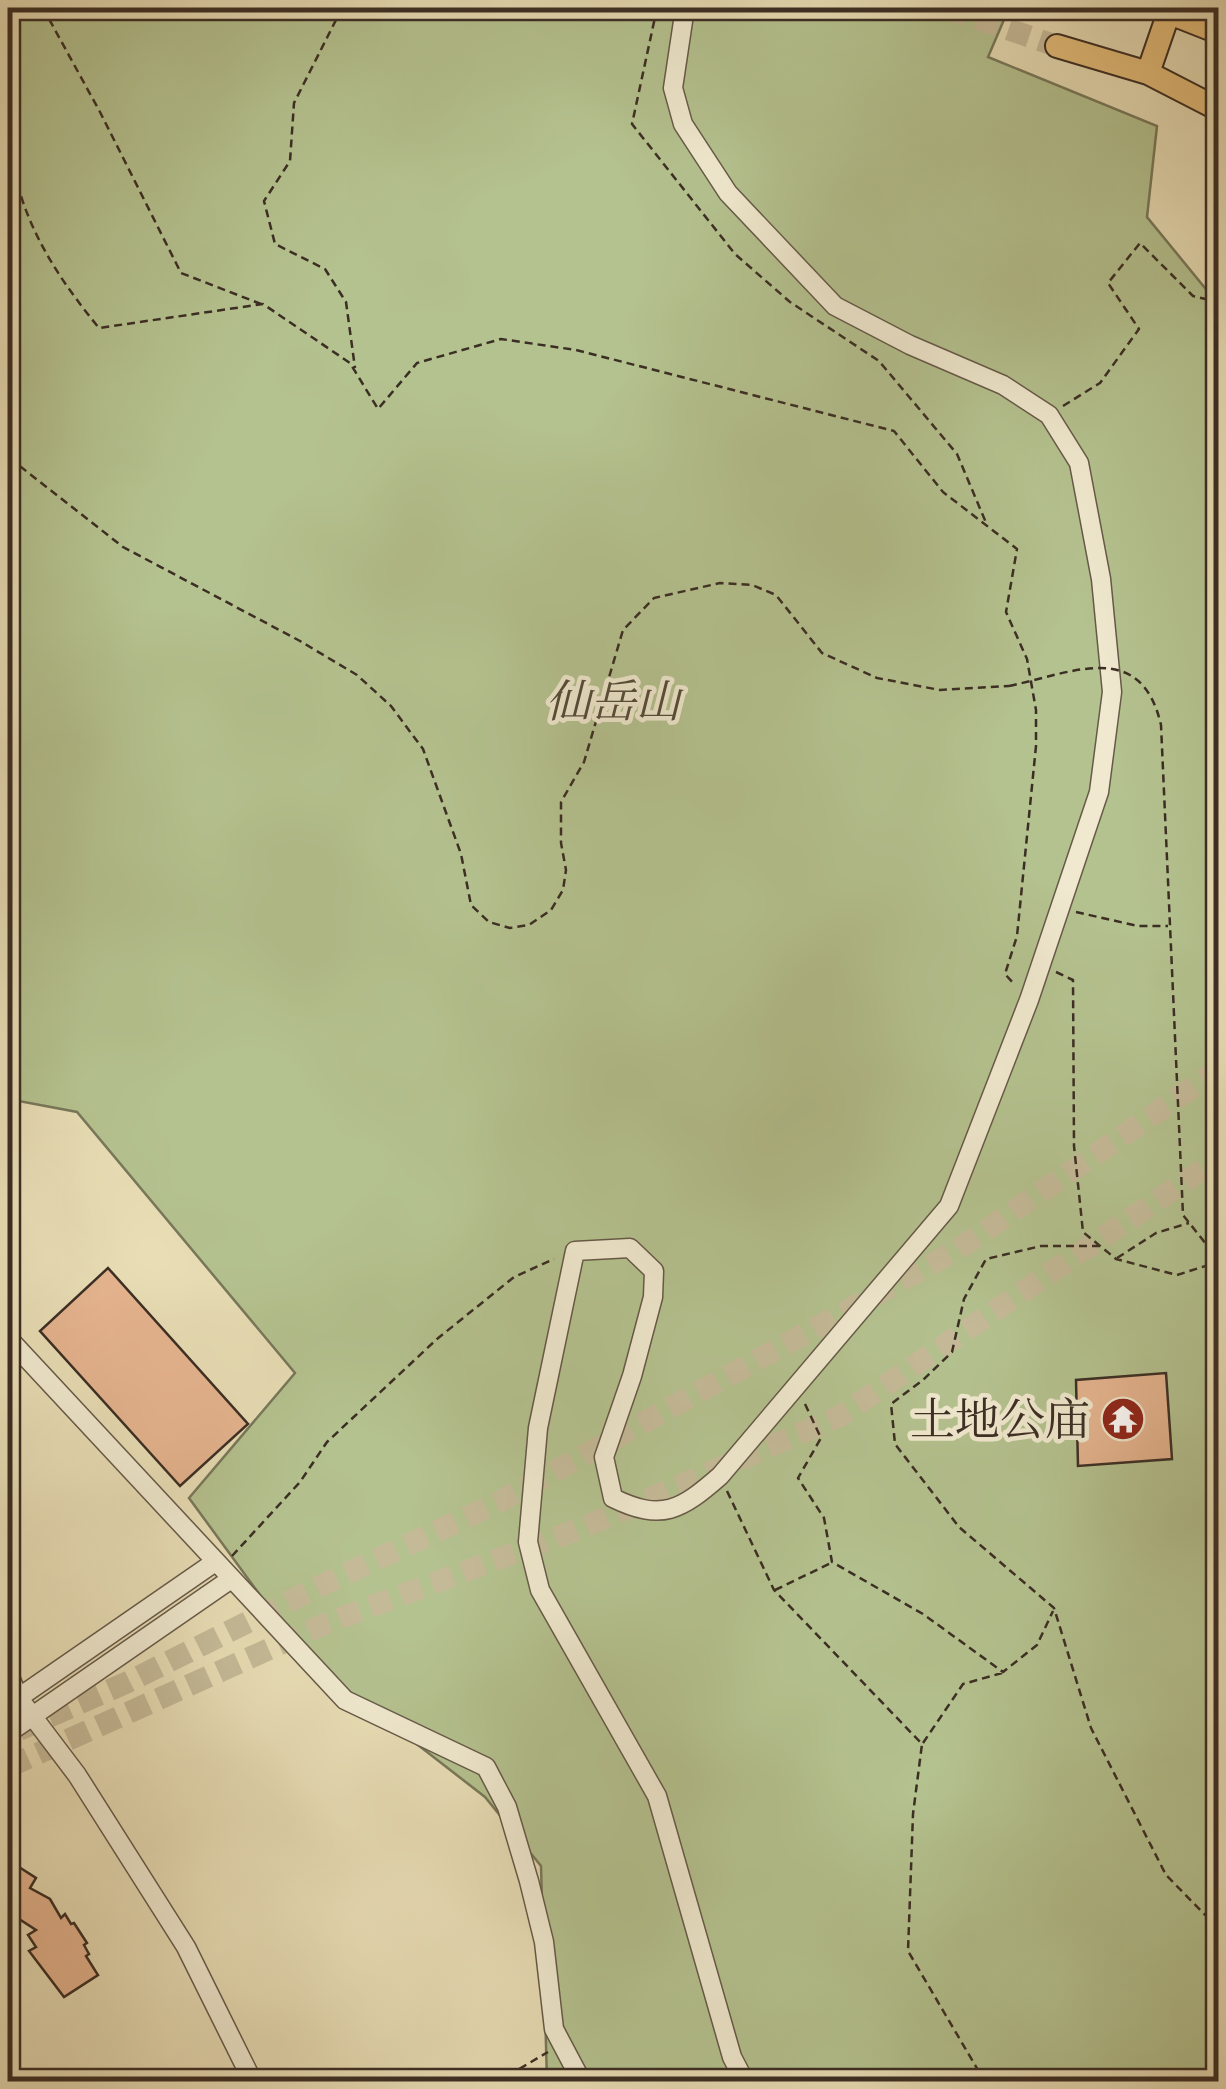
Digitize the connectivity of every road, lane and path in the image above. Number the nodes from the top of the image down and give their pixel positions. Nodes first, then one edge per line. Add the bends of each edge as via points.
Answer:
1 (43, 8) edge
2 (342, 8) edge
3 (685, 8) edge
4 (1163, 10) edge
5 (1218, 32) edge
6 (1056, 46) tunnel mouth
7 (1148, 74) junction
8 (1218, 109) edge
9 (8, 160) edge
10 (1218, 302) edge
11 (262, 304) junction
12 (356, 374) junction
13 (1050, 415) junction
14 (8, 461) edge
15 (1092, 916) dead end
16 (1168, 926) junction
17 (1041, 965) junction
18 (1030, 1000) junction
19 (1189, 1223) junction
20 (1100, 1246) junction
21 (1218, 1250) edge
22 (575, 1251) junction
23 (1116, 1259) junction
24 (1218, 1262) edge
25 (8, 1338) edge
26 (794, 1386) junction
27 (720, 1476) junction
28 (832, 1562) junction
29 (222, 1570) junction
30 (774, 1590) junction
31 (1054, 1608) junction
32 (8, 1672) edge
33 (1004, 1672) junction
34 (13, 1701) edge
35 (33, 1716) junction
36 (8, 1733) edge
37 (922, 1744) junction
38 (1218, 1928) edge
39 (562, 2044) junction
40 (253, 2082) edge
41 (497, 2082) edge
42 (582, 2082) edge
43 (745, 2082) edge
44 (985, 2082) edge

1 - 11 path via 180,274
2 - 12 path via 294,103 290,161 264,201 274,244 324,269 346,302
3 - 13 street via 673,88 683,124 728,193 836,306 1003,384
4 - 5 main road
4 - 7 main road
6 - 7 main road
7 - 8 main road
9 - 11 path via 60,280 99,328
10 - 13 path via 1193,296 1140,243 1108,283 1139,329 1100,383
11 - 12 path via 350,363
12 - 18 path via 378,409 417,363 501,339 576,350 894,431 943,492 1016,549 1006,612 1027,659 1036,746 1017,936 1004,974
13 - 17 street via 1079,463 1101,579 1112,692 1099,792
14 - 16 path, bridge via 122,548 300,641 390,706 423,749 472,905 489,922 529,925 551,910 563,890 561,802 584,762 623,630 654,598 720,583 776,595 822,653 877,678 940,690 1118,668 1148,689 1161,725
15 - 16 path
16 - 19 path, bridge via 1183,1215
17 - 18 street
17 - 20 path via 1073,980 1083,1232
18 - 26 street via 949,1206
19 - 21 path, bridge
19 - 23 path via 1156,1233
20 - 23 path
20 - 31 path via 1040,1246 986,1260 964,1299 952,1352 890,1404 895,1444 959,1526
22 - 27 street via 630,1248 654,1271 632,1376 604,1457 613,1498 640,1512 686,1506
22 - 29 path via 514,1278 437,1339 327,1442
22 - 43 street via 538,1428 528,1542 540,1590 657,1796 732,2058
23 - 24 path via 1177,1275
25 - 29 street
26 - 27 street
26 - 28 path via 821,1438 798,1478 824,1518
27 - 30 path
28 - 30 path
28 - 33 path via 923,1614
29 - 34 street
29 - 35 street
29 - 39 street via 344,1700 486,1767 507,1807 530,1880
30 - 37 path
31 - 33 path via 1037,1645
31 - 38 path via 1090,1728 1132,1810 1166,1875
32 - 34 street
33 - 37 path via 962,1684
34 - 35 street
35 - 36 street
35 - 40 street via 186,1947
37 - 44 path via 908,1951
39 - 41 path
39 - 42 street

